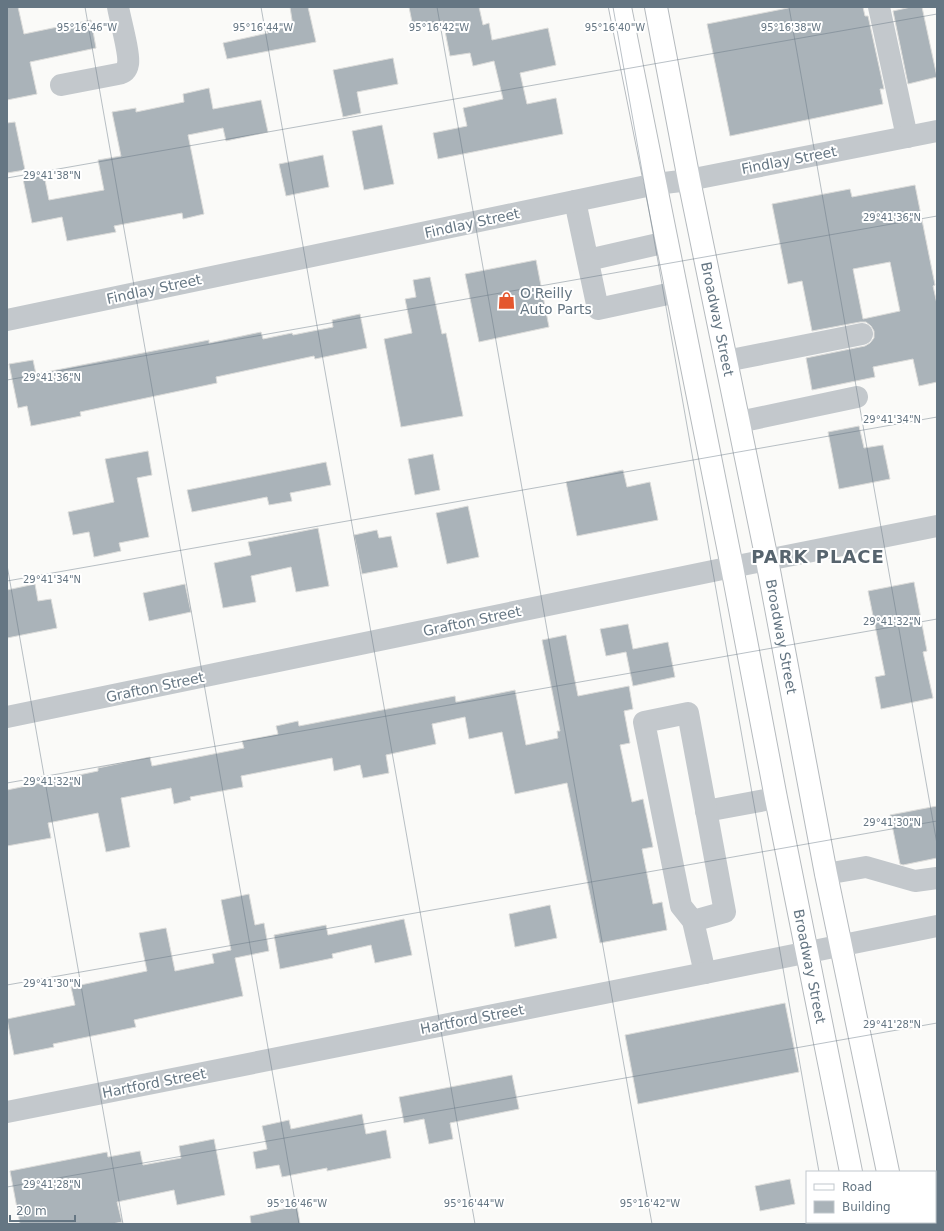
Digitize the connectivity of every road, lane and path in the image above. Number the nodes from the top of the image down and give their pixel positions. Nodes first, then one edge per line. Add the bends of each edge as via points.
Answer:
1 (118, 7) edge
2 (620, 7) edge
3 (656, 7) edge
4 (879, 7) edge
5 (61, 86) dead end
6 (937, 131) edge
7 (907, 137) junction
8 (689, 180) junction
9 (656, 184) junction
10 (575, 201) junction
11 (667, 242) junction
12 (588, 260) junction
13 (677, 292) junction
14 (7, 320) edge
15 (862, 334) dead end
16 (726, 362) junction
17 (857, 397) dead end
18 (739, 422) junction
19 (937, 526) edge
20 (767, 560) junction
21 (732, 567) junction
22 (7, 717) edge
23 (776, 798) junction
24 (706, 811) junction
25 (826, 874) junction
26 (937, 878) edge
27 (693, 921) junction
28 (937, 926) edge
29 (841, 945) junction
30 (806, 952) junction
31 (705, 973) junction
32 (7, 1112) edge
33 (851, 1171) edge
34 (888, 1171) edge

1 - 5 street via 129,59 127,69 123,73
2 - 9 main road, Broadway Street
3 - 8 main road, Broadway Street
4 - 7 street
6 - 7 street, Findlay Street
7 - 8 street, Findlay Street
8 - 9 street, Findlay Street
8 - 16 main road, Broadway Street
9 - 10 street, Findlay Street
9 - 11 main road, Broadway Street
10 - 12 street
10 - 14 street, Findlay Street
11 - 12 street
11 - 13 main road, Broadway Street
12 - 13 street via 598,309
13 - 21 main road, Broadway Street
15 - 16 street
16 - 18 main road, Broadway Street
17 - 18 street
18 - 20 main road, Broadway Street
19 - 20 street, Grafton Street
20 - 21 street, Grafton Street
20 - 25 main road, Broadway Street
21 - 22 street, Grafton Street
21 - 23 main road, Broadway Street
23 - 24 street
23 - 30 main road, Broadway Street
24 - 27 street via 725,912
24 - 27 street via 688,713 644,722 681,906
25 - 26 street via 866,867 915,881
25 - 29 main road, Broadway Street
27 - 31 street
28 - 29 street, Hartford Street
29 - 30 street, Hartford Street
29 - 34 main road, Broadway Street
30 - 31 street, Hartford Street
30 - 33 main road, Broadway Street
31 - 32 street, Hartford Street

